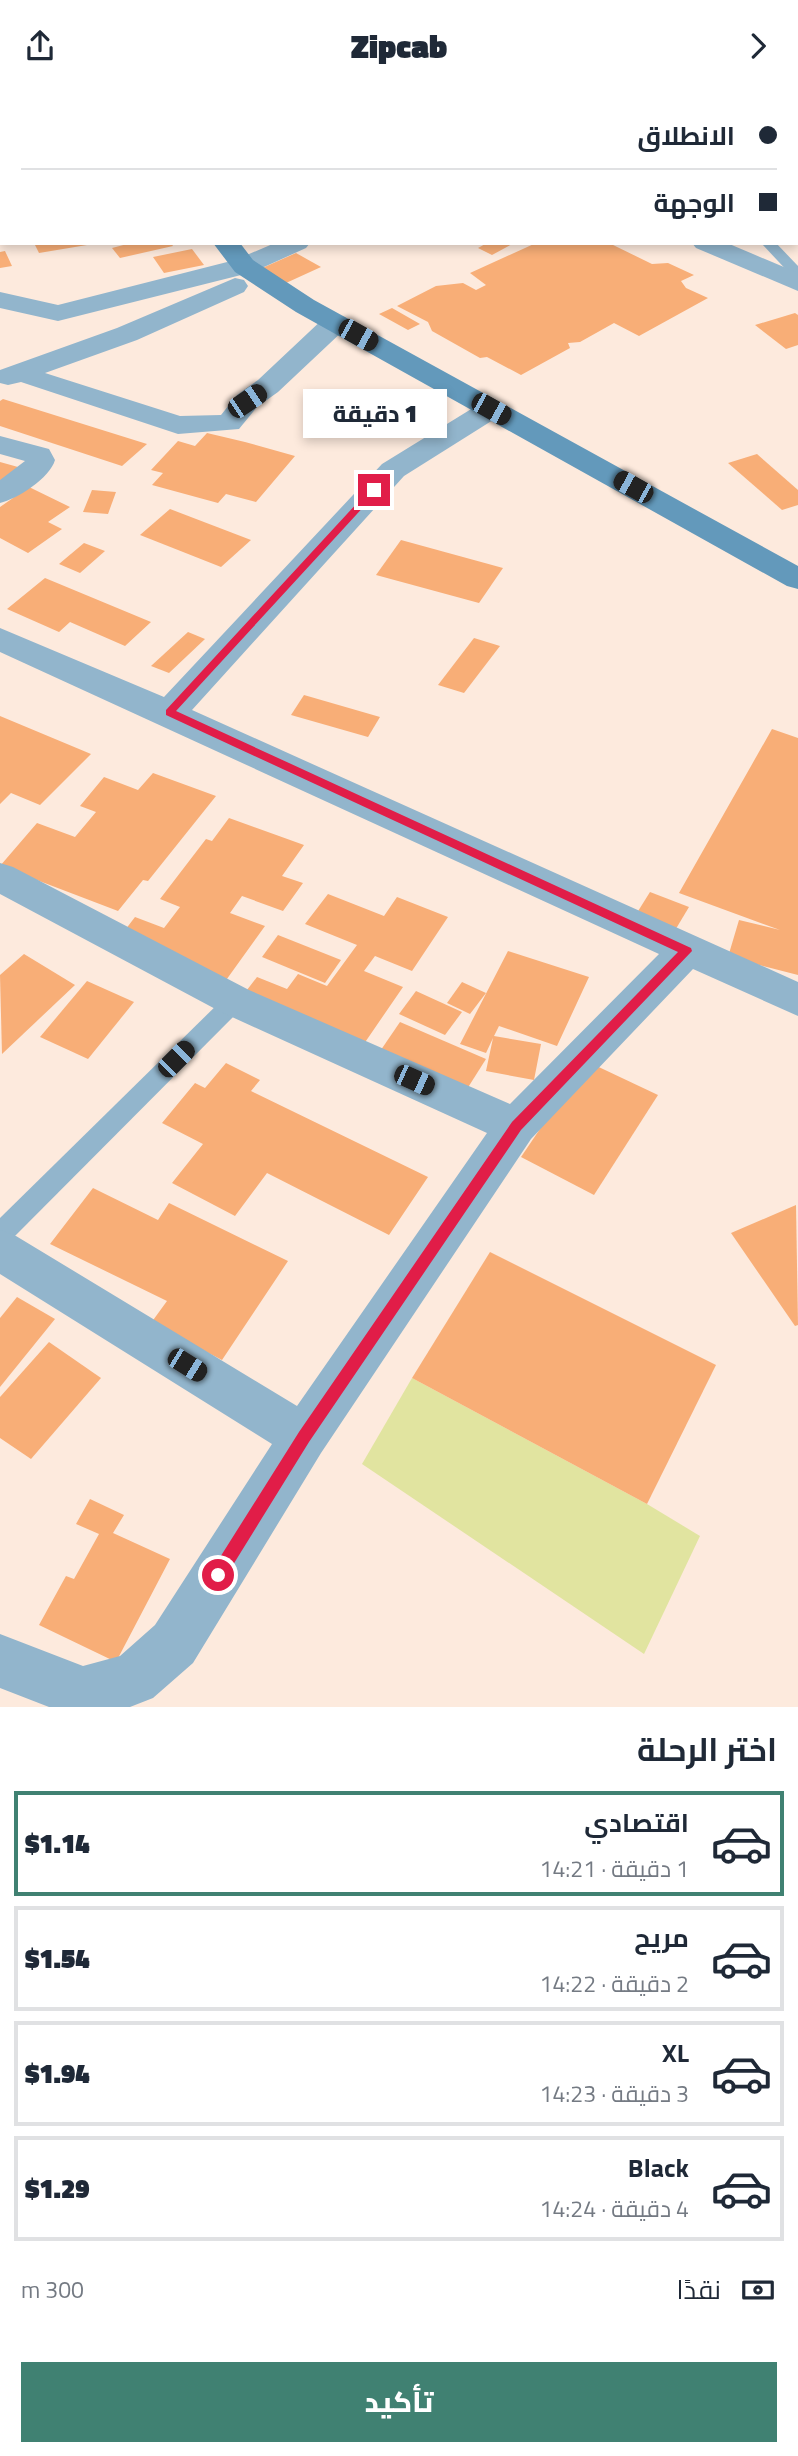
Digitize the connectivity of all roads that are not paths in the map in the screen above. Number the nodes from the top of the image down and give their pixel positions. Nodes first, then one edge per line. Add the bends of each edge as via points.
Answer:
1 (228, 245) edge
2 (294, 245) edge
3 (770, 245) edge
4 (716, 246) edge
5 (251, 271) junction
6 (798, 274) edge
7 (798, 283) edge
8 (0, 300) edge
9 (335, 323) junction
10 (11, 376) edge
11 (491, 409) junction
12 (0, 445) edge
13 (0, 494) edge
14 (798, 579) edge
15 (0, 639) edge
16 (169, 712) junction
17 (0, 877) edge
18 (687, 951) junction
19 (798, 1000) edge
20 (235, 1001) junction
21 (516, 1126) junction
22 (0, 1234) edge
23 (0, 1250) edge
24 (304, 1437) junction
25 (0, 1661) edge

1 - 5 main road
2 - 5 street
3 - 6 lane
4 - 7 street
5 - 8 street via 58,313
5 - 9 main road
5 - 10 street via 127,334
9 - 10 street via 247,401 229,423 178,425
9 - 11 main road
11 - 14 main road
11 - 16 street via 393,470
12 - 13 street via 37,455 40,460
15 - 16 street
16 - 18 street
17 - 20 street
18 - 19 street
18 - 21 street
20 - 21 street
20 - 22 lane
21 - 24 street
23 - 24 street
24 - 25 street via 174,1644 134,1679 83,1692

